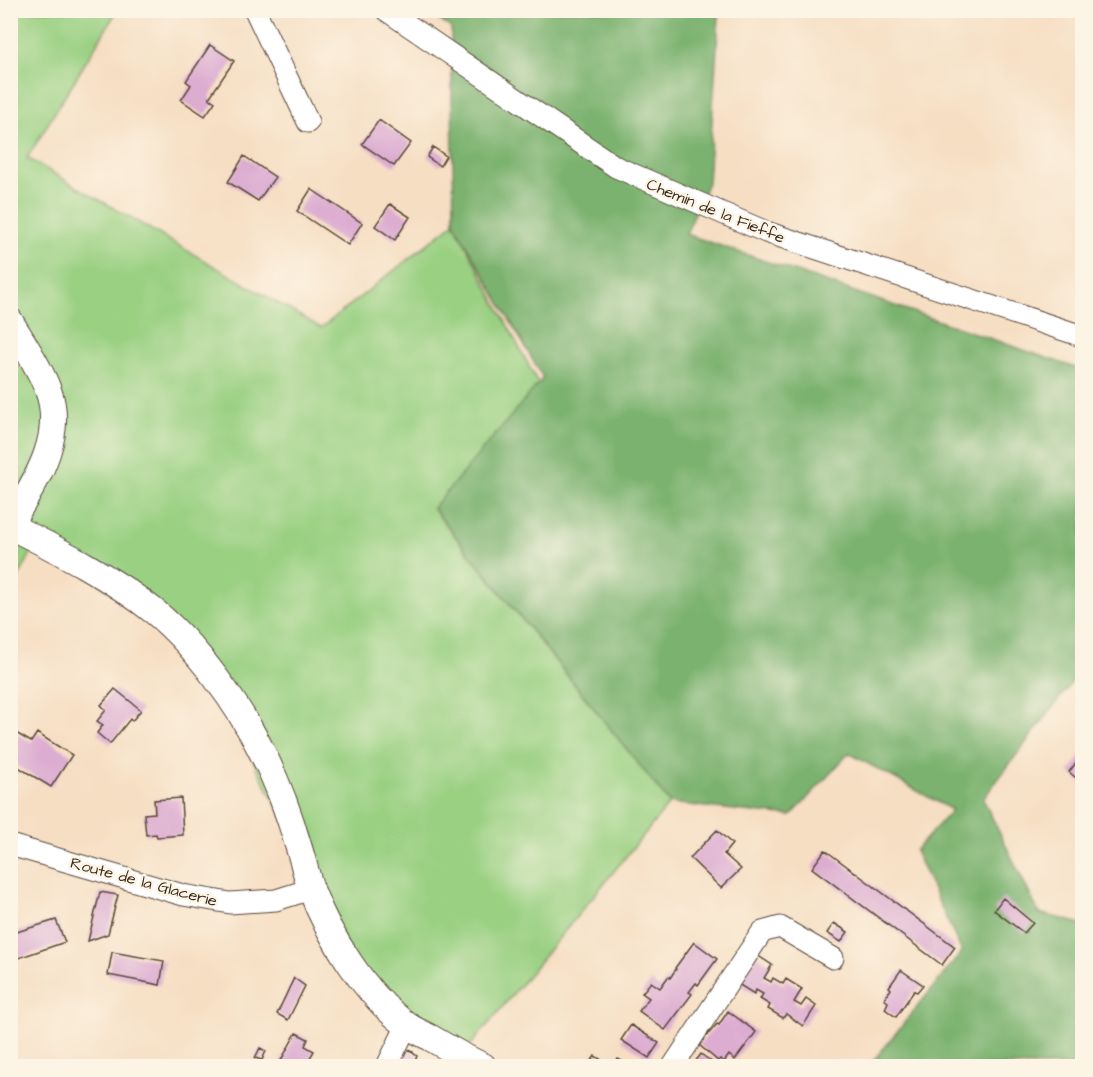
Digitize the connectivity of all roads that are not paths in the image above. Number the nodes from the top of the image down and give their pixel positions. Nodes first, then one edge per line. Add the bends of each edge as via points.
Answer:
1 (255, 10) edge
2 (386, 10) edge
3 (308, 122) dead end
4 (10, 321) edge
5 (1083, 336) edge
6 (10, 525) edge
7 (10, 845) edge
8 (311, 889) junction
9 (833, 958) dead end
10 (407, 1024) junction
11 (387, 1066) edge
12 (483, 1066) edge
13 (673, 1066) edge

1 - 3 street
2 - 5 street, Chemin de la Fieffe via 616,168 766,232
4 - 6 street via 48,391 53,425 37,478
6 - 8 street via 104,577 154,612 197,654 236,706 263,752
7 - 8 street, Route de la Glacerie via 183,895 230,903 276,900
8 - 10 street via 338,946 365,983
9 - 13 street via 780,927 762,932
10 - 11 street
10 - 12 street

